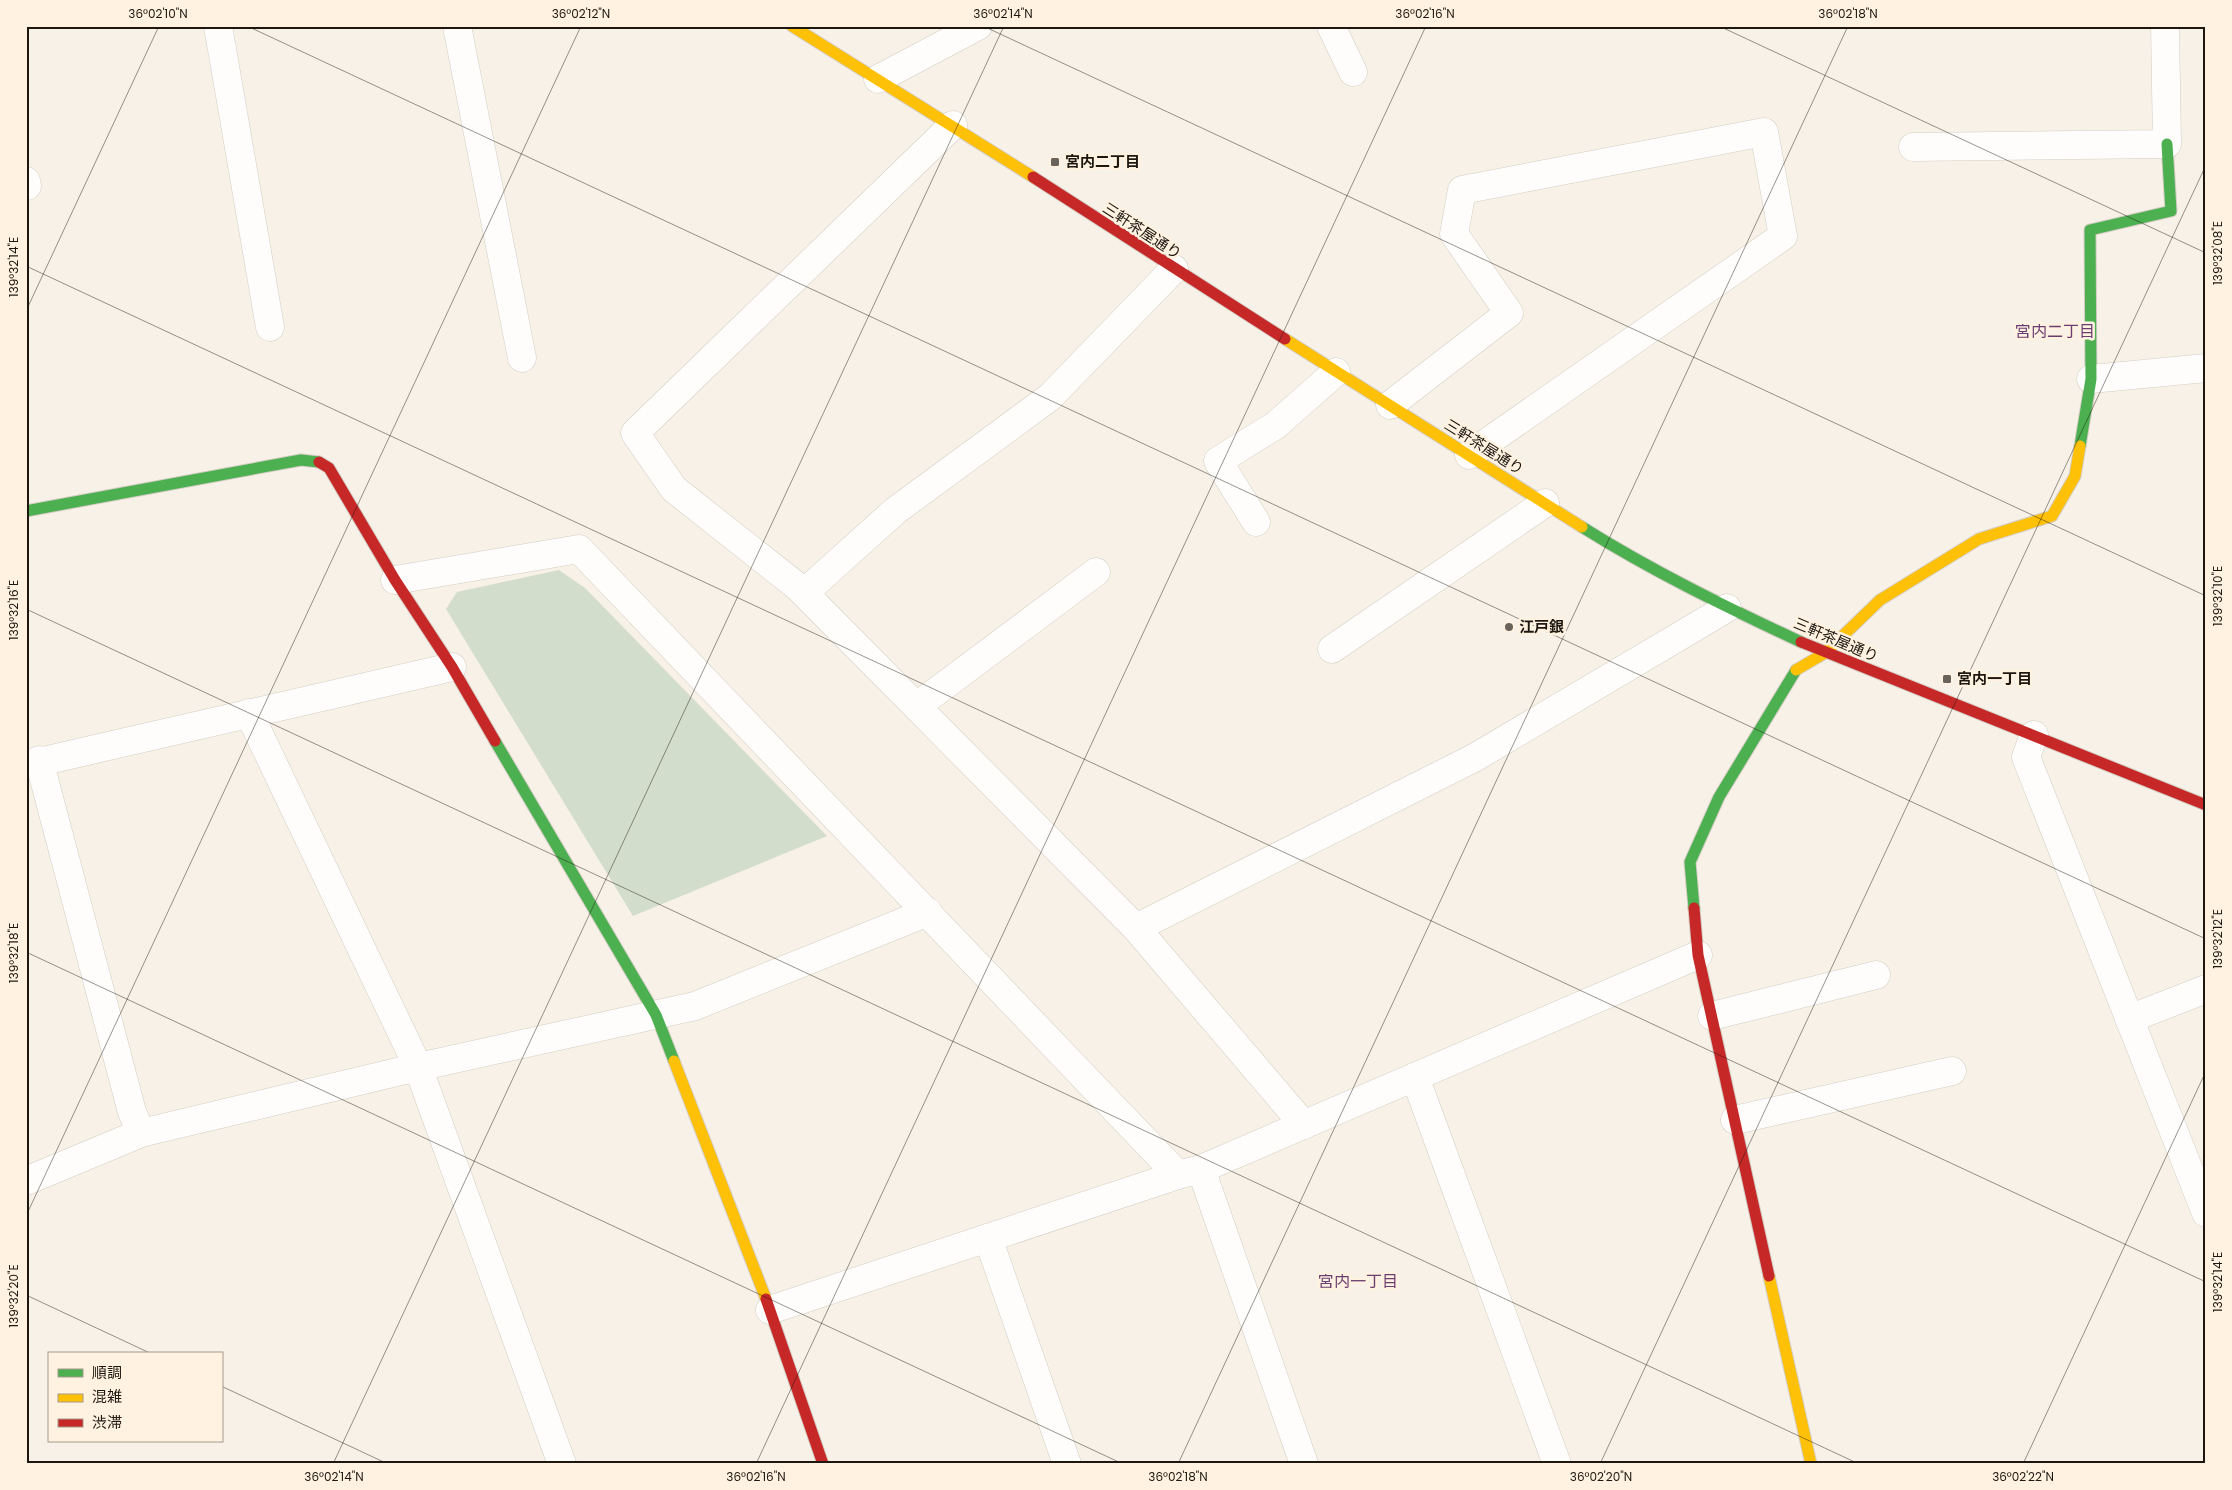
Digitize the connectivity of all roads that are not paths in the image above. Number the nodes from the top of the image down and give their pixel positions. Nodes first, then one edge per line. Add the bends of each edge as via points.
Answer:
1 (218, 26) edge
2 (457, 26) edge
3 (792, 26) edge
4 (978, 26) edge
5 (1331, 26) edge
6 (2165, 26) edge
7 (1353, 72) dead end
8 (878, 79) junction
9 (953, 125) junction
10 (2167, 144) junction
11 (1913, 148) dead end
12 (1174, 269) junction
13 (270, 327) dead end
14 (522, 358) dead end
15 (2206, 368) edge
16 (1336, 372) junction
17 (2091, 379) junction
18 (1390, 405) junction
19 (1469, 455) junction
20 (1545, 503) junction
21 (26, 511) edge
22 (1256, 522) dead end
23 (1096, 572) dead end
24 (395, 580) junction
25 (804, 593) junction
26 (1727, 608) junction
27 (1332, 649) dead end
28 (1825, 653) junction
29 (452, 667) junction
30 (916, 706) junction
31 (249, 713) junction
32 (2034, 735) junction
33 (33, 763) edge
34 (2206, 805) edge
35 (928, 912) junction
36 (1136, 928) junction
37 (1698, 956) junction
38 (1876, 975) dead end
39 (2206, 989) edge
40 (656, 1015) junction
41 (1712, 1016) junction
42 (2129, 1019) junction
43 (418, 1067) junction
44 (1952, 1071) dead end
45 (1415, 1077) junction
46 (1735, 1120) junction
47 (1304, 1125) junction
48 (141, 1133) junction
49 (1189, 1172) junction
50 (26, 1181) edge
51 (2206, 1213) edge
52 (988, 1238) junction
53 (770, 1310) junction
54 (562, 1464) edge
55 (824, 1464) edge
56 (1067, 1464) edge
57 (1304, 1464) edge
58 (1557, 1464) edge
59 (1811, 1464) edge

1 - 13 street
2 - 14 street
3 - 8 street, 三軒茶屋通り
4 - 8 street
5 - 7 street
6 - 10 street
8 - 9 street, 三軒茶屋通り
9 - 12 street, 三軒茶屋通り
9 - 25 street via 635,433 674,489
10 - 11 street
10 - 17 street via 2171,211 2090,230
12 - 16 street, 三軒茶屋通り
12 - 25 street via 1050,396 895,511
15 - 17 street
16 - 18 street, 三軒茶屋通り
16 - 22 street via 1276,425 1218,461
17 - 28 street via 2075,476 2052,516 1979,539 1880,600
18 - 19 street, 三軒茶屋通り
18 - 19 street via 1509,313 1454,234 1462,190 1764,132 1783,236
19 - 20 street, 三軒茶屋通り
20 - 26 street, 三軒茶屋通り via 1632,558
20 - 27 street
21 - 24 street via 301,460 318,460 329,468
23 - 30 street
24 - 29 street
24 - 35 street via 579,549
25 - 30 street
26 - 28 street, 三軒茶屋通り
26 - 36 street via 1474,758
28 - 32 street, 三軒茶屋通り
28 - 37 street via 1796,670 1719,797 1690,862
29 - 31 street
29 - 40 street
30 - 36 street
31 - 33 street
31 - 43 street
32 - 34 street, 三軒茶屋通り
32 - 42 street via 2026,757
33 - 48 street via 132,1112
35 - 40 street via 695,1006
35 - 49 street
36 - 47 street
37 - 41 street
37 - 45 street
38 - 41 street
39 - 42 street
40 - 43 street
40 - 53 street
41 - 46 street
42 - 51 street
43 - 48 street
43 - 54 street
44 - 46 street
45 - 47 street
45 - 58 street
46 - 59 street
47 - 49 street
48 - 50 street
49 - 52 street
49 - 57 street
52 - 53 street
52 - 56 street
53 - 55 street

